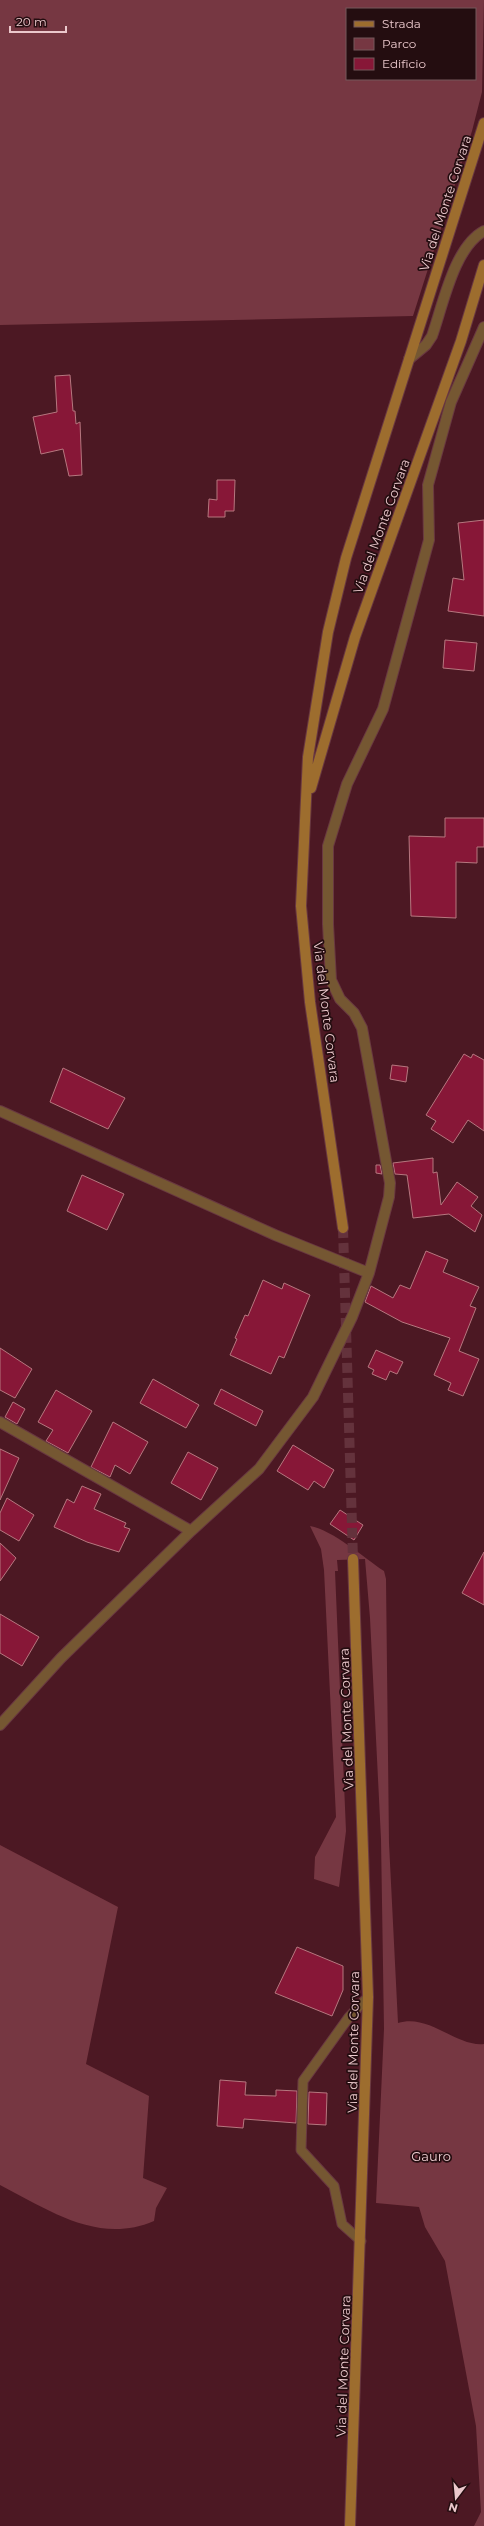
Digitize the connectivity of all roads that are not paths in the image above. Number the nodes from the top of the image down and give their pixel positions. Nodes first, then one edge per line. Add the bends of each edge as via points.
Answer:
1 (484, 123) edge
2 (484, 231) edge
3 (484, 265) edge
4 (484, 327) edge
5 (409, 359) junction
6 (308, 798) junction
7 (0, 1111) edge
8 (343, 1228) tunnel mouth
9 (369, 1273) junction
10 (0, 1422) edge
11 (191, 1531) junction
12 (353, 1559) tunnel mouth
13 (0, 1725) edge
14 (368, 1997) junction
15 (361, 2241) junction
16 (350, 2526) edge

1 - 5 main road, Via del Monte Corvara
2 - 5 street via 473,240 459,259 432,336 426,345
3 - 6 main road, Via del Monte Corvara via 461,341 355,637
4 - 9 street via 451,402 430,477 429,540 383,709 347,784 328,846 331,980 340,999 354,1013 362,1028 390,1183 390,1197
5 - 6 main road, Via del Monte Corvara via 346,558 328,632 308,757
6 - 8 main road, Via del Monte Corvara via 301,906 310,1002
7 - 9 street via 275,1235
9 - 11 street via 352,1317 313,1397 259,1469
10 - 11 street
11 - 13 street via 61,1658
12 - 14 main road, Via del Monte Corvara
14 - 15 main road, Via del Monte Corvara
14 - 15 lane via 349,2017 303,2082 301,2150 334,2186 342,2224
15 - 16 main road, Via del Monte Corvara

